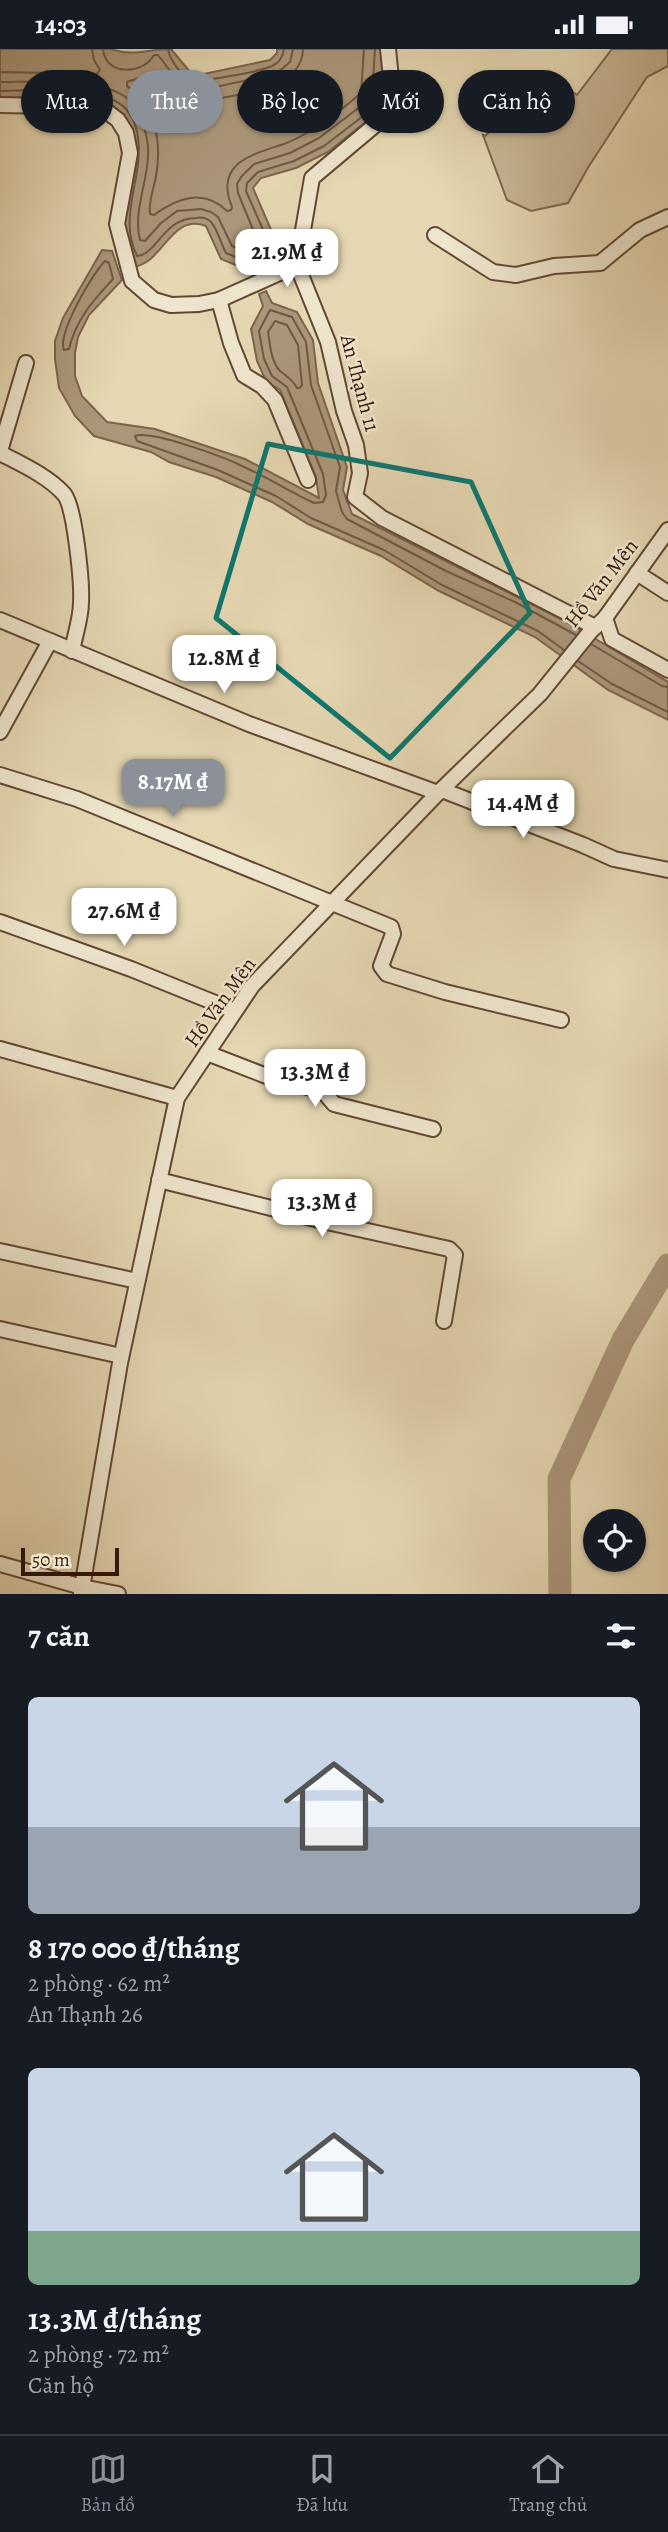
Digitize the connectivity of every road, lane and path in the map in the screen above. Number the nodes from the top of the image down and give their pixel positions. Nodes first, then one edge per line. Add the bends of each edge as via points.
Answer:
1 (387, 49) edge
2 (0, 105) edge
3 (668, 217) edge
4 (435, 235) dead end
5 (297, 265) junction
6 (219, 300) junction
7 (26, 363) dead end
8 (0, 452) edge
9 (308, 480) dead end
10 (668, 530) edge
11 (637, 573) junction
12 (668, 593) edge
13 (0, 620) edge
14 (597, 626) junction
15 (50, 641) junction
16 (72, 651) junction
17 (668, 670) edge
18 (0, 732) edge
19 (0, 775) edge
20 (440, 792) junction
21 (668, 870) edge
22 (333, 902) junction
23 (0, 922) edge
24 (235, 1011) junction
25 (561, 1020) dead end
26 (0, 1049) edge
27 (207, 1053) junction
28 (177, 1098) junction
29 (433, 1129) dead end
30 (159, 1180) junction
31 (0, 1251) edge
32 (137, 1281) junction
33 (444, 1321) dead end
34 (0, 1329) edge
35 (121, 1356) junction
36 (0, 1564) edge
37 (81, 1590) edge
38 (118, 1594) edge

1 - 5 street via 393,97 387,115 312,178
2 - 6 street via 101,107 118,120 130,153 117,224 132,281 154,300 171,306
3 - 4 street via 640,230 600,263 554,266 516,275 493,272
5 - 6 street
5 - 14 street, An Thạnh 11 via 328,342 356,445 360,473 355,497 382,518
6 - 9 street via 244,375 275,400
7 - 8 street
8 - 16 street via 66,496 77,548 81,603
10 - 11 street, Hồ Văn Mên
11 - 12 street
11 - 14 street, Hồ Văn Mên
13 - 15 street
14 - 17 street
14 - 20 street, Hồ Văn Mên via 540,694
15 - 16 street
15 - 18 street
16 - 20 street via 249,724
19 - 22 street via 77,799
20 - 21 street via 614,859
20 - 22 street, Hồ Văn Mên
22 - 24 street, Hồ Văn Mên via 252,986
22 - 25 street via 391,927 393,934 381,966 387,974
23 - 24 street
24 - 27 street, Hồ Văn Mên
26 - 28 street
27 - 28 street, Hồ Văn Mên
27 - 29 street via 323,1091 334,1104
28 - 30 street, Hồ Văn Mên
30 - 32 street, Hồ Văn Mên
30 - 33 street via 449,1249 455,1255
31 - 32 street
32 - 35 street, Hồ Văn Mên
34 - 35 street
35 - 37 street, Hồ Văn Mên
36 - 37 street
37 - 38 street

